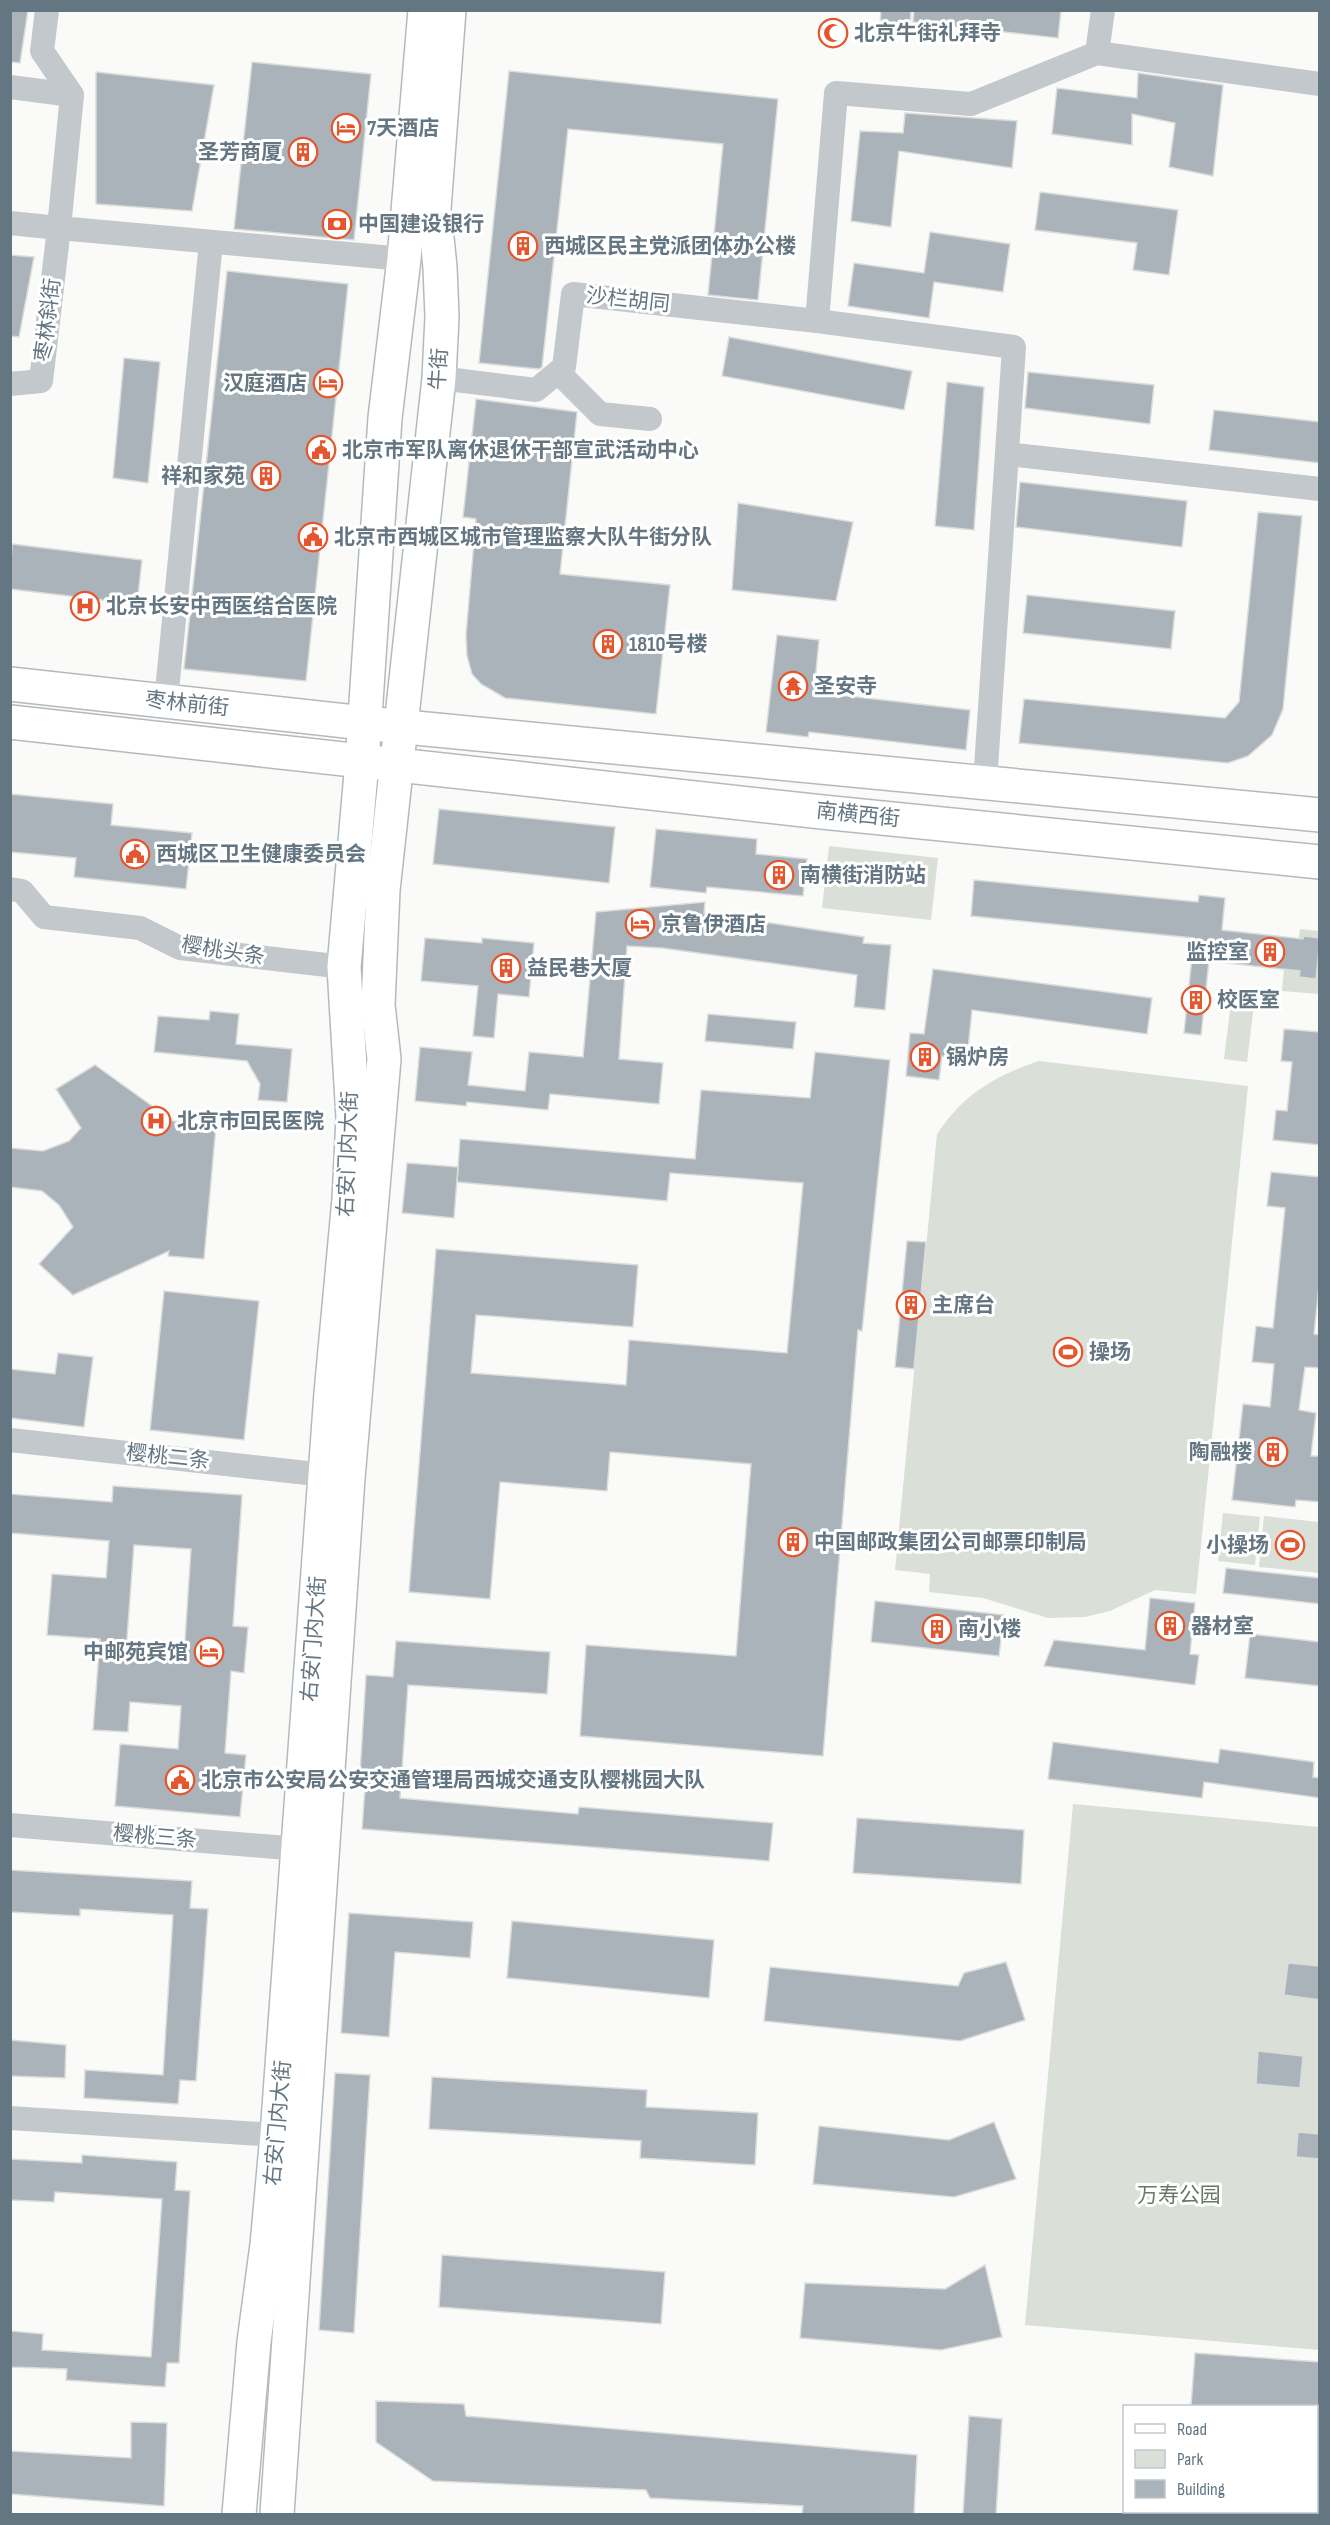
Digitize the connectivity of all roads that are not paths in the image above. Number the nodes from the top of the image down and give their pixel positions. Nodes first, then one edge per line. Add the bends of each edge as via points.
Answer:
1 (47, 10) edge
2 (425, 10) edge
3 (449, 10) edge
4 (1103, 10) edge
5 (1097, 53) junction
6 (1320, 84) edge
7 (10, 87) edge
8 (72, 95) junction
9 (10, 223) edge
10 (59, 228) junction
11 (211, 242) junction
12 (404, 259) junction
13 (817, 321) junction
14 (558, 372) junction
15 (439, 378) junction
16 (10, 384) edge
17 (650, 419) dead end
18 (1007, 454) junction
19 (1320, 489) edge
20 (10, 684) edge
21 (166, 701) junction
22 (10, 722) edge
23 (364, 723) junction
24 (399, 726) junction
25 (362, 762) junction
26 (396, 765) junction
27 (985, 783) junction
28 (1320, 815) edge
29 (1320, 862) edge
30 (10, 890) edge
31 (344, 967) junction
32 (10, 1440) edge
33 (337, 1476) junction
34 (10, 1825) edge
35 (311, 1850) junction
36 (10, 2118) edge
37 (277, 2135) junction
38 (239, 2514) edge
39 (277, 2514) edge

1 - 8 street via 42,51
2 - 12 main road
3 - 15 main road, 牛街 via 434,209 442,317
4 - 5 street
5 - 6 street
5 - 13 street via 971,104 836,93
7 - 8 street
8 - 10 street
9 - 10 street
10 - 11 street
10 - 16 street, 枣林斜街 via 41,381
11 - 12 street
11 - 21 street
12 - 23 main road via 385,418
13 - 14 street, 沙栏胡同 via 573,294 564,367
13 - 18 street via 1014,347
14 - 15 street via 536,390
14 - 17 street via 600,414
15 - 24 main road, 牛街
18 - 19 street
18 - 27 street
20 - 21 main road, 枣林前街
21 - 23 main road, 枣林前街
22 - 25 main road, 枣林前街
23 - 24 main road, 枣林前街
23 - 25 main road, 右安门内大街
24 - 26 main road, 牛街
24 - 27 main road
25 - 26 main road, 枣林前街
25 - 31 main road, 右安门内大街
26 - 29 main road, 南横西街
26 - 33 main road, 右安门内大街 via 383,890 378,1005 384,1059
27 - 28 main road
30 - 31 street, 樱桃头条 via 22,891 44,917 140,928 180,948
31 - 33 main road, 右安门内大街 via 353,1118
32 - 33 street, 樱桃二条
33 - 35 main road, 右安门内大街
34 - 35 street, 樱桃三条
35 - 37 main road, 右安门内大街
35 - 39 main road, 右安门内大街
36 - 37 street
37 - 38 main road, 右安门内大街

